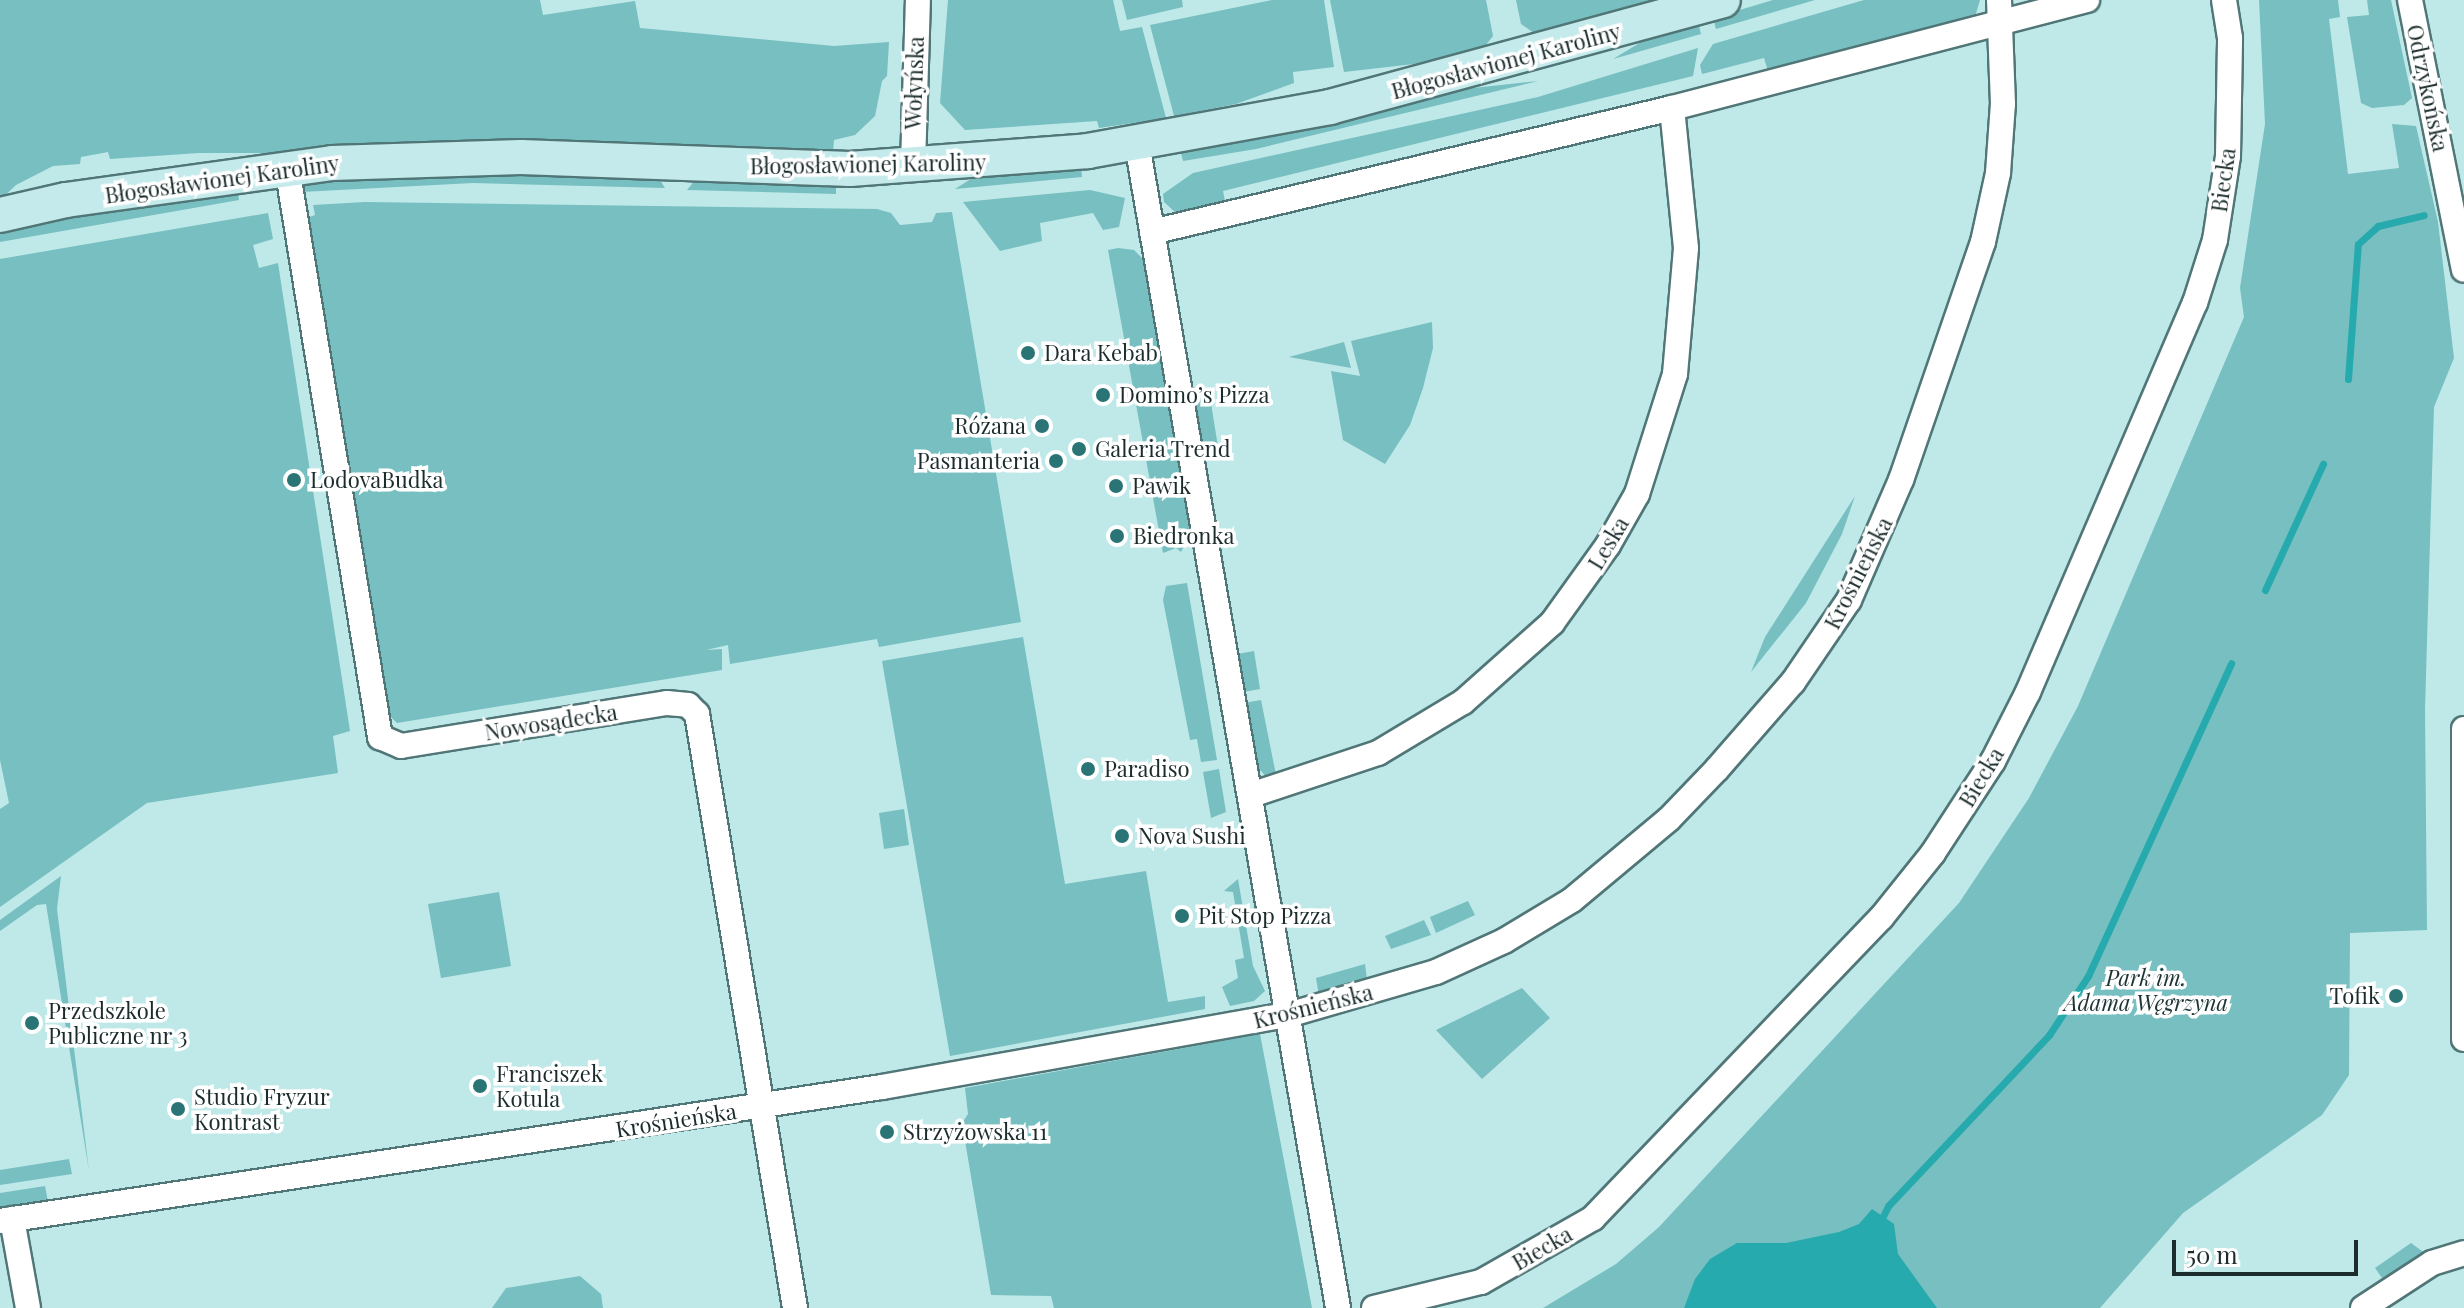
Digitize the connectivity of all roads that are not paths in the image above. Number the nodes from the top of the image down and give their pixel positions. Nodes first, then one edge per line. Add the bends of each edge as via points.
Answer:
1 (918, 0) edge
2 (1723, 0) edge
3 (1999, 0) edge
4 (2087, 0) edge
5 (2224, 0) edge
6 (2410, 0) edge
7 (2001, 25) junction
8 (1672, 108) junction
9 (1137, 144) junction
10 (913, 166) junction
11 (287, 167) junction
12 (0, 215) edge
13 (1152, 232) junction
14 (2464, 270) edge
15 (2464, 729) edge
16 (1251, 795) junction
17 (1288, 1015) junction
18 (2464, 1039) edge
19 (760, 1107) junction
20 (6, 1220) edge
21 (2464, 1253) edge
22 (28, 1308) edge
23 (795, 1308) edge
24 (1338, 1308) edge
25 (1374, 1308) edge
26 (2363, 1308) edge

1 - 10 street, Wołyńska
2 - 9 street, Błogosławionej Karoliny via 1412,87
3 - 7 street, Krośnieńska
4 - 7 street
5 - 25 street, Biecka via 2230,38 2228,156 2215,240 2195,303 2028,692 1993,761 1933,853 1849,953 1593,1218 1481,1282
6 - 14 street, Odrzykońska
7 - 8 street
7 - 17 street, Krośnieńska via 1998,173 1979,257 1879,539 1822,643 1669,819 1572,900 1504,941 1436,972
8 - 13 street
8 - 16 street, Leska via 1686,248 1679,348 1661,430 1637,494 1608,545 1552,623 1463,702 1378,753
9 - 10 street, Błogosławionej Karoliny
9 - 13 street
10 - 11 street, Błogosławionej Karoliny via 767,169 521,157
11 - 12 street, Błogosławionej Karoliny
11 - 19 street, Nowosądecka via 380,737 401,746 667,703 688,705 697,714
13 - 16 street
15 - 18 street
16 - 17 street
17 - 19 street, Krośnieńska
17 - 24 street
19 - 20 street, Krośnieńska
19 - 23 street, Nowosądecka
20 - 22 street, Krośnieńska
21 - 26 street via 2432,1263

